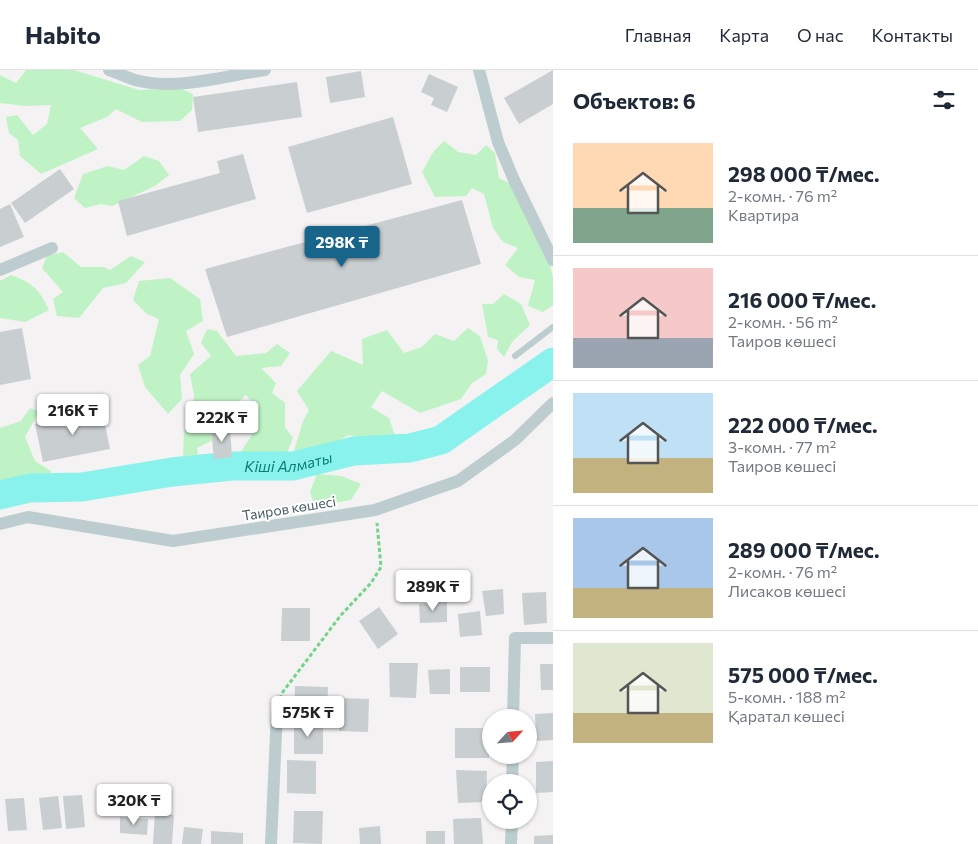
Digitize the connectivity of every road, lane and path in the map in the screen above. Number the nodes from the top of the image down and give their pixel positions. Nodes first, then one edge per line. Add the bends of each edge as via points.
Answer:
1 (109, 70) edge
2 (265, 70) edge
3 (480, 70) edge
4 (52, 248) dead end
5 (553, 260) edge
6 (0, 270) edge
7 (553, 327) edge
8 (515, 356) dead end
9 (553, 403) edge
10 (375, 510) junction
11 (0, 524) edge
12 (553, 638) edge
13 (514, 709) edge
14 (277, 712) joint
15 (512, 829) edge
16 (271, 844) edge
17 (511, 844) edge

1 - 2 street via 136,80 162,83
3 - 5 street via 498,142
4 - 6 street
7 - 8 lane
9 - 10 street, Таиров көшесі via 515,440 458,481
10 - 11 street, Таиров көшесі via 173,541 28,517
10 - 14 path via 381,567 371,583 341,614 282,694
12 - 13 street via 515,638
14 - 16 street
15 - 17 street

